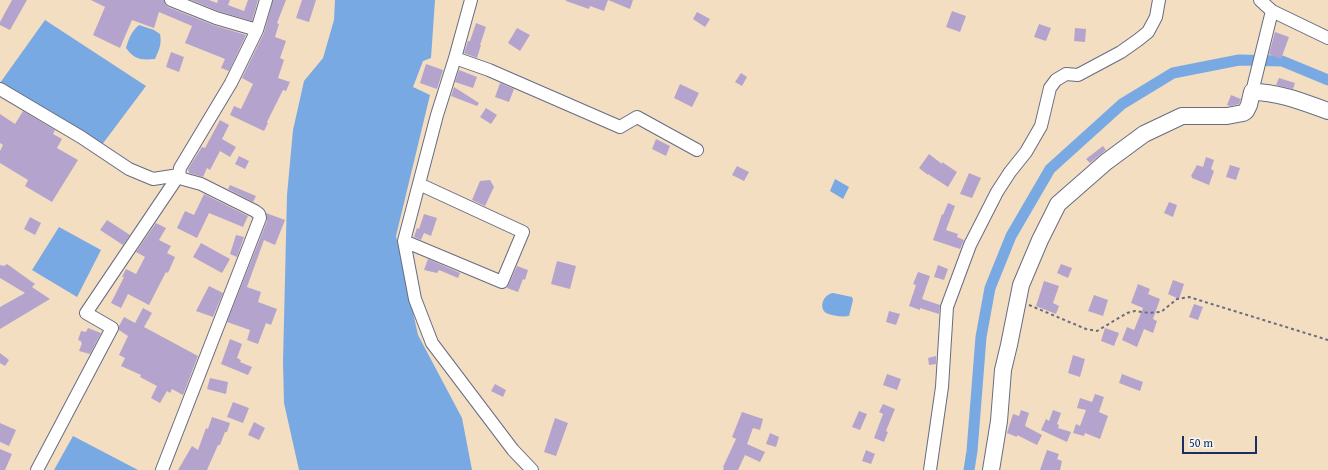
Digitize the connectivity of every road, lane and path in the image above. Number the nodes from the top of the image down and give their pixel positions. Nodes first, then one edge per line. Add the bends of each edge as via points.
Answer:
1 (170, 0) edge
2 (266, 0) edge
3 (472, 0) edge
4 (1159, 0) edge
5 (1260, 0) edge
6 (1272, 11) junction
7 (257, 30) junction
8 (1328, 38) edge
9 (455, 58) junction
10 (0, 89) edge
11 (1252, 92) junction
12 (1328, 111) edge
13 (697, 150) dead end
14 (180, 175) junction
15 (419, 184) junction
16 (404, 241) junction
17 (1018, 301) junction
18 (1328, 340) edge
19 (37, 470) edge
20 (162, 470) edge
21 (532, 470) edge
22 (930, 470) edge
23 (991, 470) edge

1 - 7 street via 216,18
2 - 7 street
3 - 9 street
4 - 22 street via 1156,17 1148,32 1138,40 1078,75 1066,74 1056,80 1050,88 1041,126 997,192 970,245 947,307 942,386
5 - 6 street
6 - 8 street
6 - 11 street
7 - 14 street via 231,83 180,168
9 - 13 street via 489,70 620,127 637,117
9 - 15 street
10 - 14 street via 129,169 153,179
11 - 12 street via 1277,94
11 - 17 street via 1249,105 1243,114 1182,116 1144,134 1106,162 1058,204 1021,285
14 - 19 street via 86,313 112,328
14 - 20 street via 183,179 201,184 255,211 260,218
15 - 16 street
15 - 16 street via 523,232 502,282
16 - 21 street via 415,299 432,343 513,450
17 - 18 path via 1086,329 1097,331 1127,313 1161,312 1177,299 1189,296
17 - 23 street via 1003,370 999,421

